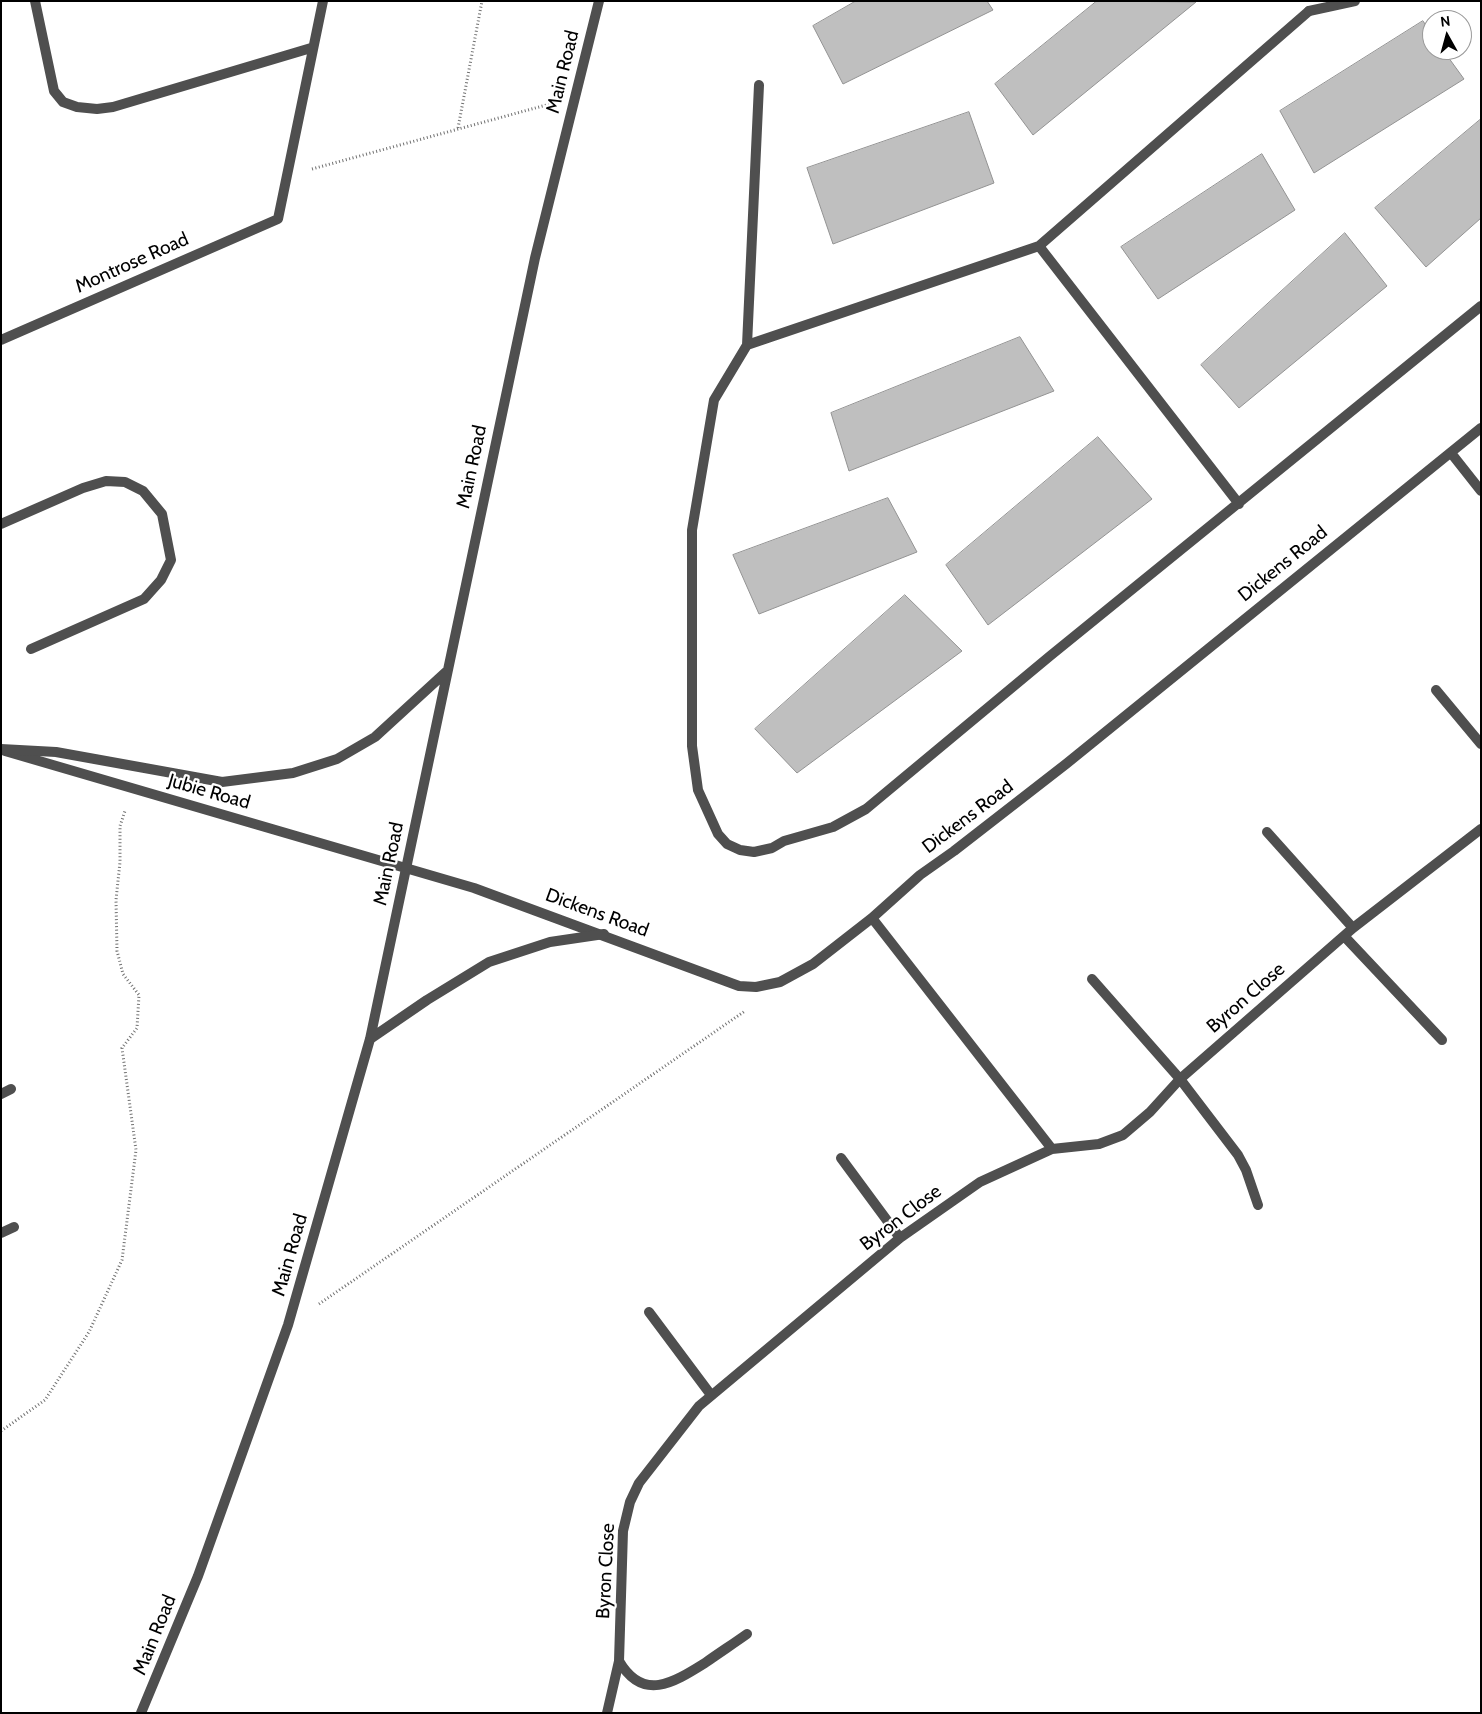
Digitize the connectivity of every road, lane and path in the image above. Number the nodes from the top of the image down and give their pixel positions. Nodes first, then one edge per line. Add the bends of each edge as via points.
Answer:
1 (35, 1) edge
2 (322, 1) edge
3 (482, 1) edge
4 (599, 1) edge
5 (1321, 1) edge
6 (1355, 1) edge
7 (1310, 6) edge
8 (311, 48) junction
9 (760, 85) dead end
10 (574, 97) junction
11 (458, 128) junction
12 (288, 176) junction
13 (1039, 246) junction
14 (1481, 306) edge
15 (1, 340) edge
16 (747, 345) junction
17 (1481, 428) edge
18 (1450, 453) junction
19 (1481, 491) edge
20 (1239, 504) junction
21 (1, 524) edge
22 (31, 649) dead end
23 (446, 672) junction
24 (1436, 690) dead end
25 (1481, 744) edge
26 (1, 750) edge
27 (131, 788) junction
28 (1481, 829) edge
29 (1267, 832) dead end
30 (406, 868) junction
31 (872, 918) junction
32 (1353, 928) junction
33 (604, 934) junction
34 (1344, 936) junction
35 (1092, 978) dead end
36 (748, 1009) dead end
37 (370, 1039) junction
38 (1442, 1040) dead end
39 (1180, 1079) junction
40 (1052, 1149) junction
41 (841, 1158) dead end
42 (1258, 1205) dead end
43 (14, 1227) dead end
44 (1, 1233) edge
45 (900, 1238) junction
46 (649, 1312) dead end
47 (288, 1325) junction
48 (711, 1395) junction
49 (1, 1430) edge
50 (747, 1634) dead end
51 (619, 1661) junction
52 (141, 1713) edge
53 (607, 1713) edge

1 - 8 street via 54,91 63,102 87,109 129,103
2 - 8 street
3 - 11 path
4 - 10 street, Main Road
5 - 7 street
6 - 7 street
7 - 13 street
8 - 12 street
9 - 16 street
10 - 11 path
10 - 23 street, Main Road via 535,258
11 - 12 path
12 - 15 street, Montrose Road via 278,219
13 - 16 street
13 - 20 street
14 - 20 street
16 - 20 street via 714,400 692,530 692,746 698,790 718,834 727,844 740,850 754,852 772,848 784,841 834,827 866,809
17 - 18 street, Dickens Road
18 - 19 street
18 - 31 street, Dickens Road via 1066,764 920,875
21 - 22 street via 106,481 125,482 143,491 162,514 164,522 171,560 161,580 144,599
23 - 26 street via 375,737 337,759 293,773 222,782 56,752
23 - 30 street, Main Road
24 - 25 street
26 - 27 street, Jubie Road
27 - 30 street, Jubie Road
27 - 49 path via 120,826 116,900 116,951 123,974 139,995 137,1028 122,1048 136,1150 122,1260 90,1332 45,1400
28 - 32 street, Byron Close
29 - 32 street
30 - 33 street, Dickens Road via 474,888
30 - 37 street, Main Road
31 - 33 street, Dickens Road via 797,974 756,987 739,986
31 - 40 street
32 - 34 street, Byron Close
33 - 37 street via 550,942 489,962
34 - 38 street
34 - 39 street, Byron Close
35 - 39 street
36 - 47 path
37 - 47 street, Main Road
39 - 40 street, Byron Close via 1150,1112 1123,1135 1099,1144
39 - 42 street via 1238,1155
40 - 45 street, Byron Close via 980,1182
41 - 45 street
43 - 44 street
45 - 48 street, Byron Close
46 - 48 street
47 - 52 street, Main Road via 198,1576
48 - 51 street, Byron Close via 638,1483 630,1502 622,1532
50 - 51 street via 684,1676 665,1684 652,1686 634,1681
51 - 53 street, Byron Close

